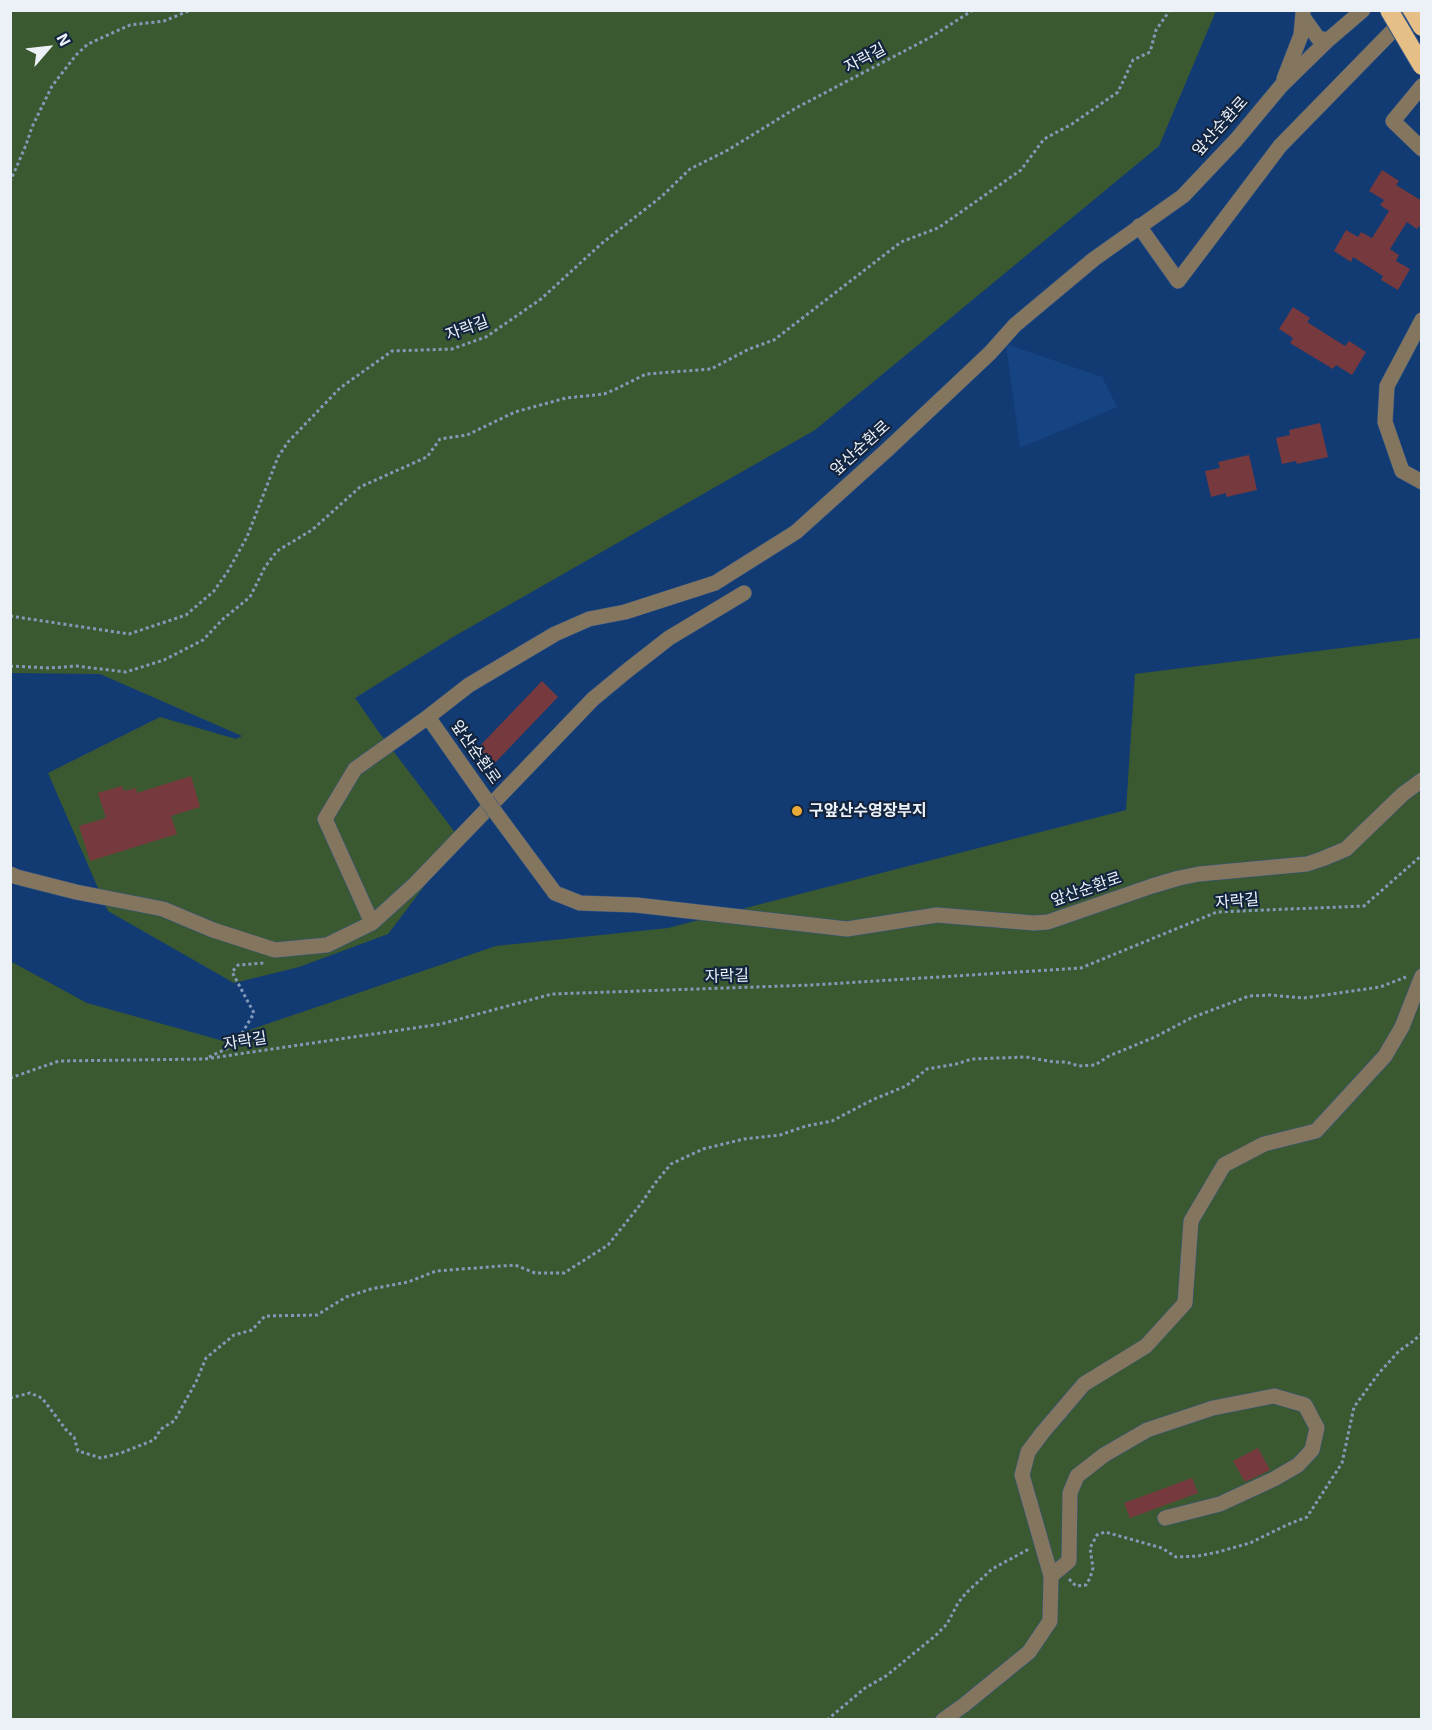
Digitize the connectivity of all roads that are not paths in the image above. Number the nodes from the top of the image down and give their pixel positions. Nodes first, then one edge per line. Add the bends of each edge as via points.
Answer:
1 (1363, 10) edge
2 (1390, 10) edge
3 (1412, 10) edge
4 (1303, 14) edge
5 (1422, 27) edge
6 (1328, 40) junction
7 (1377, 46) junction
8 (1422, 66) edge
9 (1281, 86) junction
10 (1422, 86) edge
11 (1422, 149) edge
12 (1139, 226) junction
13 (1422, 320) edge
14 (1422, 482) edge
15 (744, 593) dead end
16 (428, 717) junction
17 (1422, 780) edge
18 (10, 874) edge
19 (372, 924) junction
20 (1416, 976) edge
21 (1165, 1518) dead end
22 (1051, 1576) junction
23 (943, 1719) edge

1 - 6 street, 앞산순환로
2 - 7 street
2 - 8 highway, bridge
3 - 5 highway, bridge
3 - 7 street
4 - 6 street via 1318,38
4 - 9 street via 1301,35
6 - 9 street, 앞산순환로
7 - 12 street via 1280,147 1178,281
9 - 12 street, 앞산순환로 via 1182,196
10 - 11 street via 1393,121
12 - 16 street, 앞산순환로 via 1016,325 796,532 715,583 589,620 555,634 470,685
13 - 14 street via 1388,386 1385,422 1402,471
15 - 19 street via 669,638 593,699 415,885
16 - 17 street, 앞산순환로, bridge via 555,893 580,903 636,905 847,929 937,915 1048,922 1179,878 1307,864 1346,849
16 - 19 street via 355,769 325,819
18 - 19 street via 163,909 275,950 327,945
20 - 22 street via 1402,1027 1385,1056 1316,1131 1264,1144 1224,1165 1191,1221 1185,1303 1146,1346 1084,1384 1028,1452 1022,1474
21 - 22 street via 1220,1504 1298,1465 1312,1450 1317,1428 1305,1404 1274,1396 1213,1408 1147,1430 1104,1455 1077,1476 1070,1493 1069,1561
22 - 23 street via 1050,1621 1029,1652

